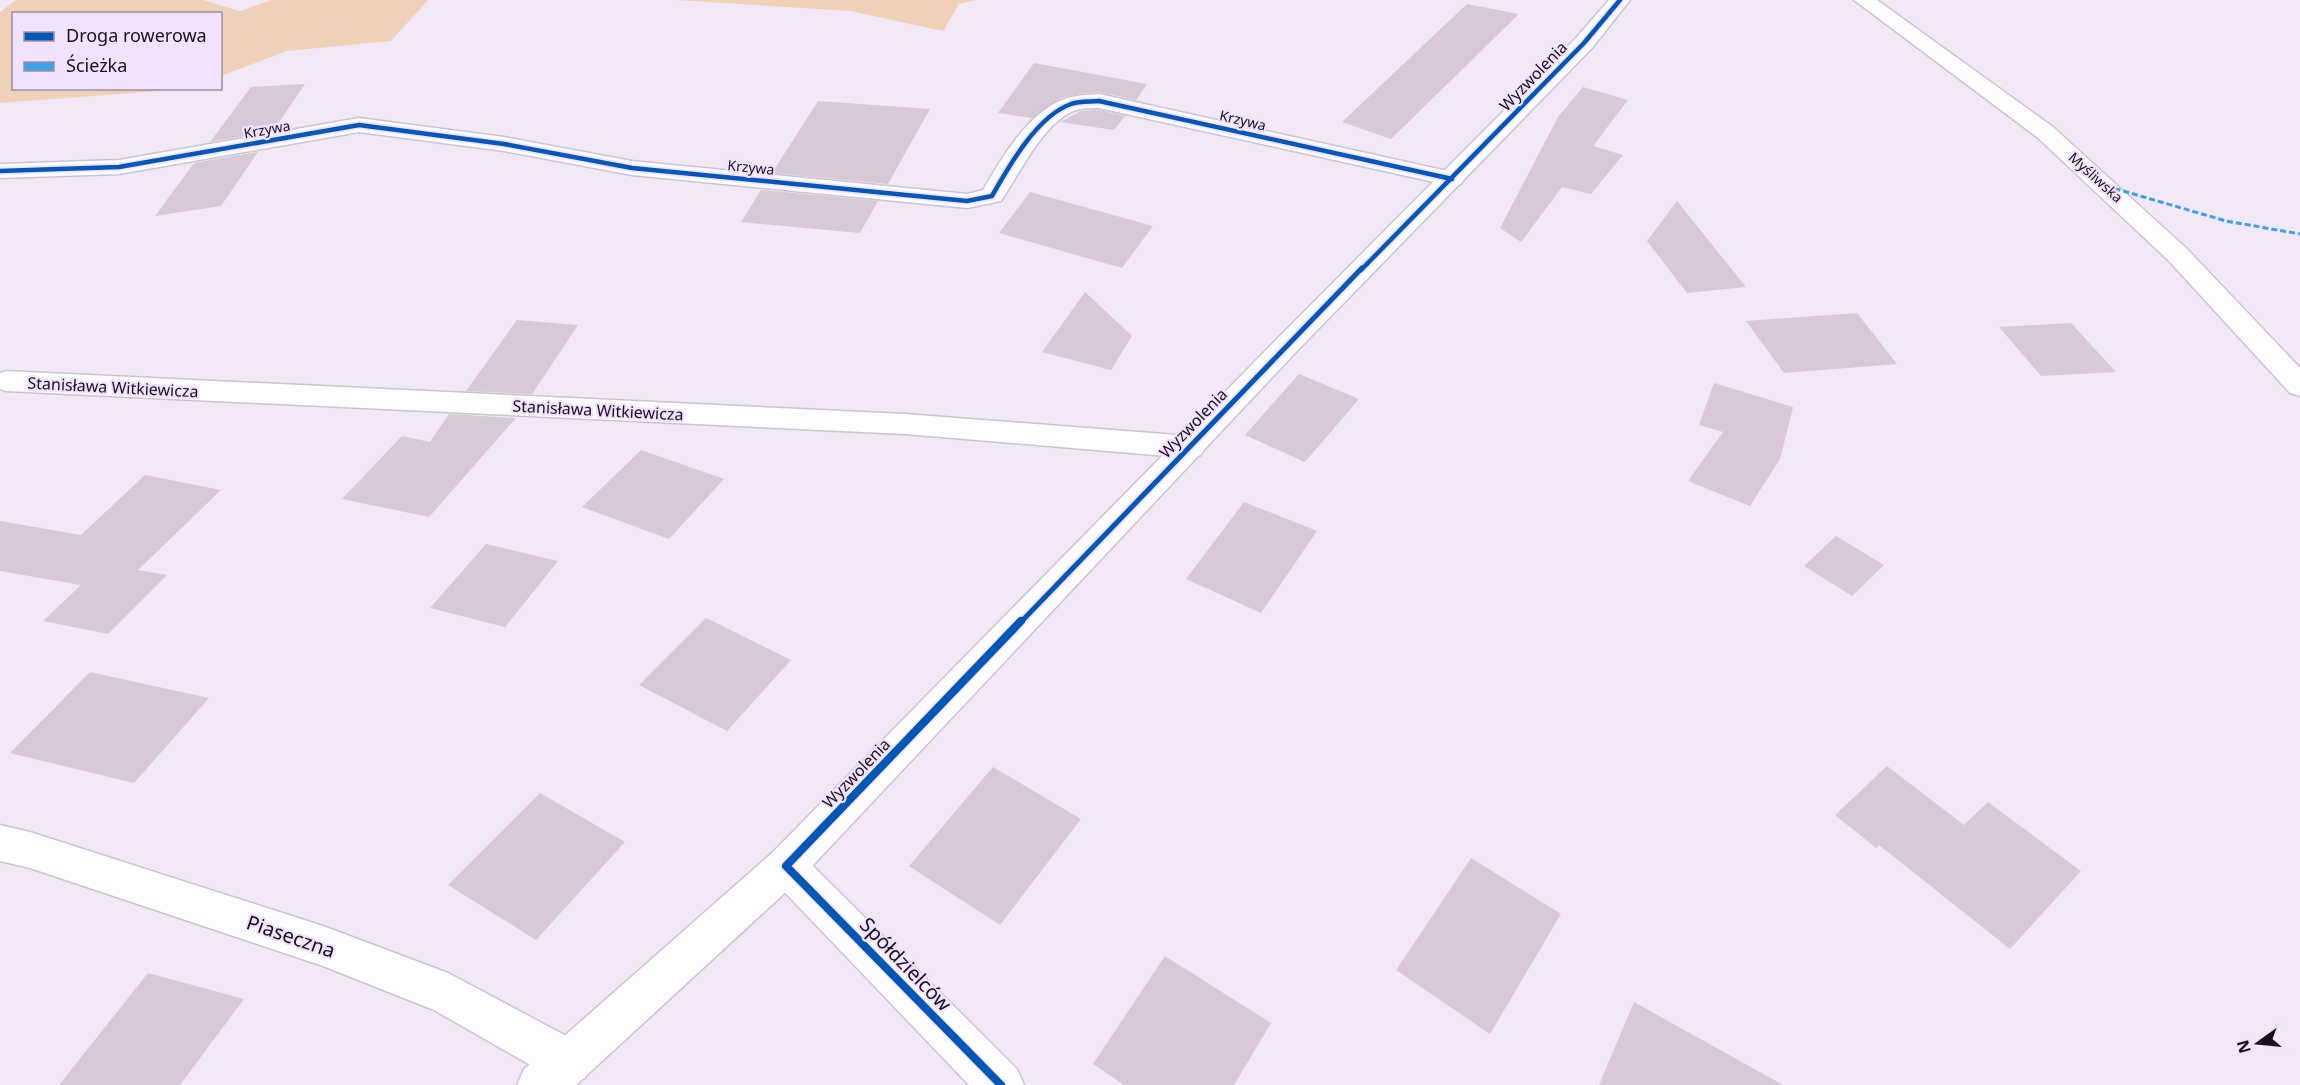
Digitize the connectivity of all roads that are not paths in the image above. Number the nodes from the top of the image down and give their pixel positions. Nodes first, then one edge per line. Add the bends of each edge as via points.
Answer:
1 (1620, 0) edge
2 (1864, 0) edge
3 (0, 171) edge
4 (1452, 179) junction
5 (6, 381) dead end
6 (2300, 386) edge
7 (1190, 447) junction
8 (0, 843) edge
9 (786, 866) junction
10 (554, 1074) edge
11 (1001, 1085) edge

1 - 4 street, Wyzwolenia via 1584,43
2 - 6 street, Myśliwska via 2045,132 2178,255
3 - 4 street, Krzywa via 119,167 359,125 504,144 632,168 967,201 992,196 1030,138 1057,110 1070,104 1099,101
4 - 7 street, Wyzwolenia
5 - 7 street, Stanisława Witkiewicza via 905,424
7 - 9 street, Wyzwolenia
8 - 10 street, Piaseczna via 322,946 438,990
9 - 10 street, Wyzwolenia
9 - 11 street, Spółdzielców

